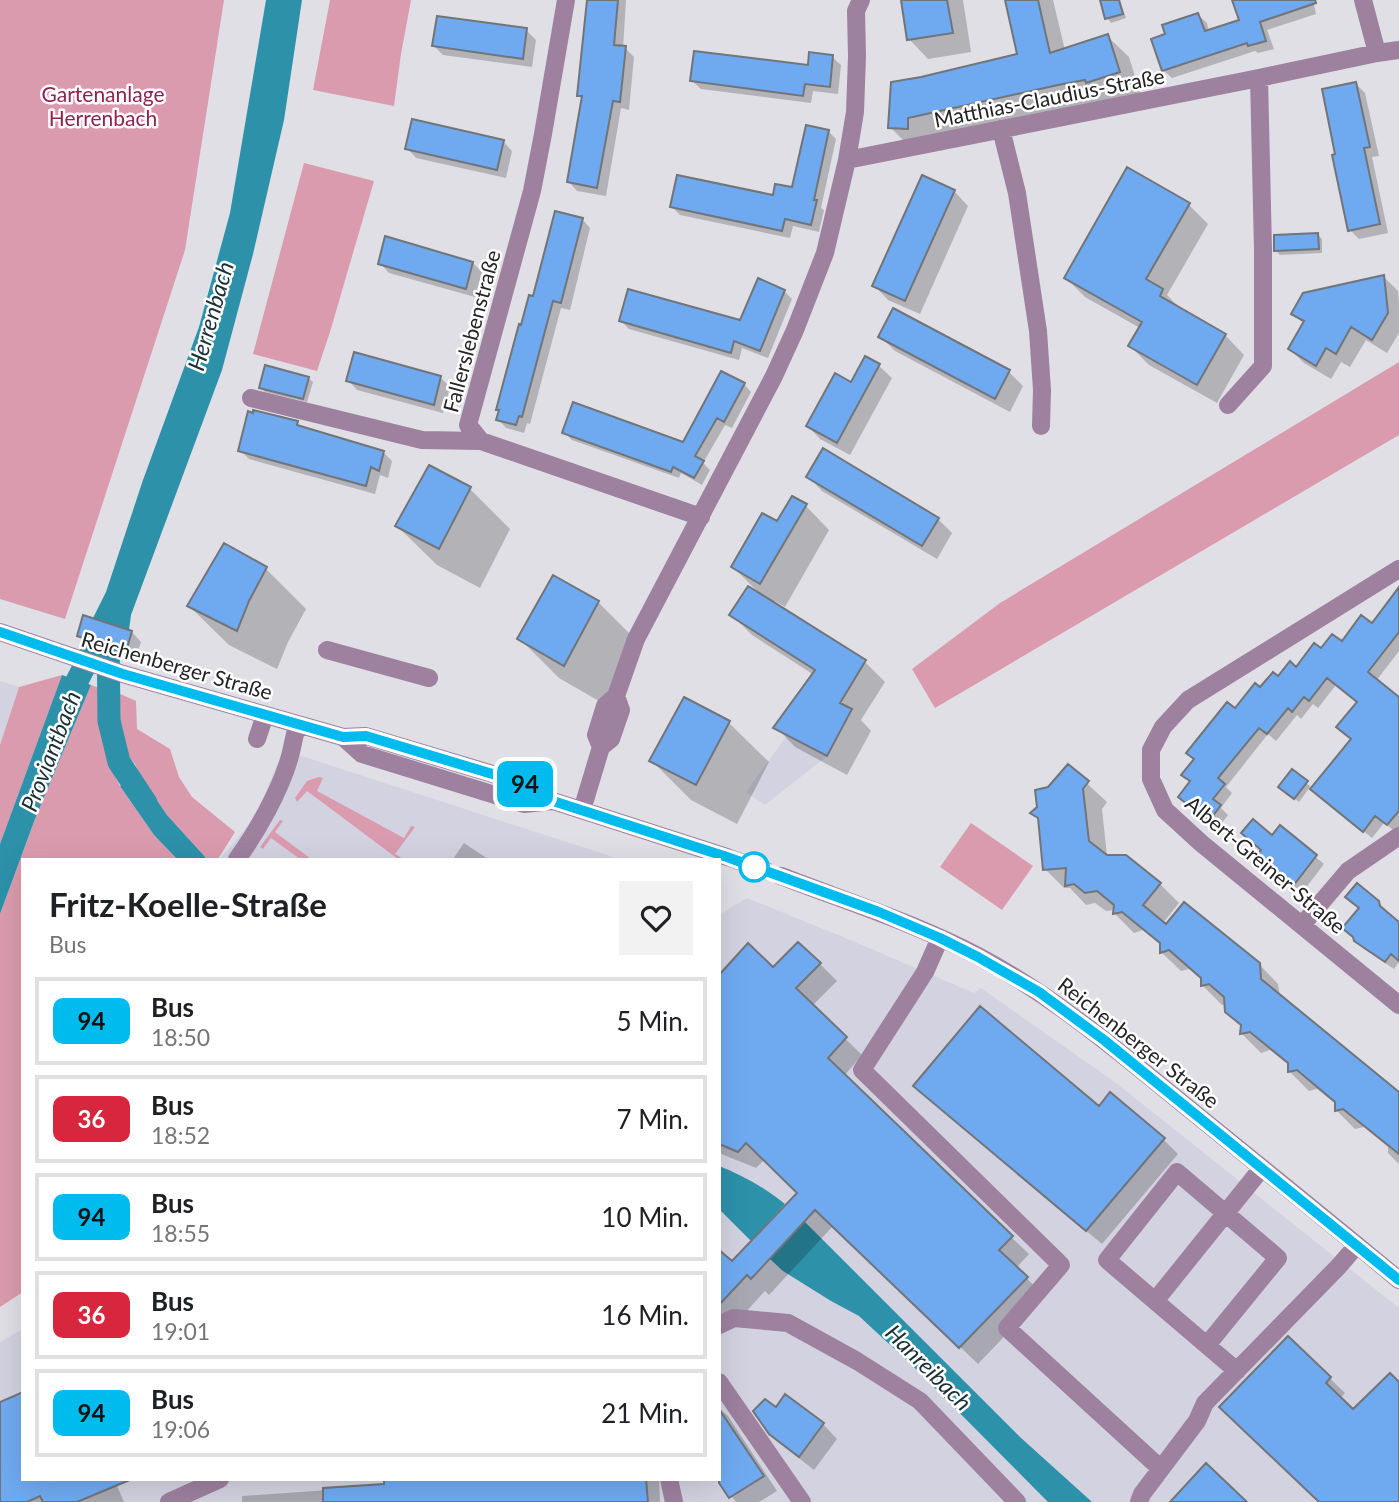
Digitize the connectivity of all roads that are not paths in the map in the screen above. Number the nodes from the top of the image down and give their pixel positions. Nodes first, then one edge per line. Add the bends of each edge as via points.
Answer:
1 (566, 0) edge
2 (1363, 0) edge
3 (854, 4) edge
4 (1399, 50) edge
5 (1377, 53) junction
6 (1259, 78) junction
7 (1001, 129) junction
8 (847, 160) junction
9 (251, 398) dead end
10 (1228, 405) dead end
11 (1041, 426) dead end
12 (481, 441) junction
13 (701, 517) junction
14 (1399, 569) edge
15 (0, 632) edge
16 (327, 650) dead end
17 (429, 678) dead end
18 (265, 715) junction
19 (298, 724) junction
20 (257, 739) dead end
21 (582, 810) junction
22 (1399, 836) edge
23 (727, 857) tunnel mouth
24 (238, 858) edge
25 (781, 876) tunnel mouth
26 (1302, 925) junction
27 (940, 938) junction
28 (1399, 1005) edge
29 (1262, 1168) junction
30 (1226, 1214) junction
31 (1357, 1245) junction
32 (1399, 1280) edge
33 (1156, 1301) junction
34 (721, 1324) edge
35 (1207, 1345) junction
36 (1237, 1371) junction
37 (721, 1385) edge
38 (1160, 1468) junction
39 (216, 1481) edge
40 (669, 1481) edge
41 (169, 1502) edge
42 (674, 1502) edge
43 (802, 1502) edge
44 (1017, 1502) edge
45 (1139, 1502) edge

1 - 12 street, Fallerslebenstraße via 531,191 468,425
2 - 5 street
3 - 8 street via 855,112
4 - 5 street, Matthias-Claudius-Straße
5 - 6 street, Matthias-Claudius-Straße
6 - 7 street, Matthias-Claudius-Straße
6 - 10 street via 1263,366
7 - 8 street, Matthias-Claudius-Straße
7 - 11 street via 1017,193 1038,331
8 - 13 street via 825,253 795,330
9 - 12 street via 422,440
12 - 13 street
13 - 21 street via 636,639 616,696 621,710 611,739 601,747
14 - 26 street, Albert-Greiner-Straße via 1188,700 1163,727 1151,750 1151,779 1165,810
15 - 18 street, Reichenberger Straße
16 - 17 street
18 - 19 street, Reichenberger Straße
18 - 20 street
19 - 21 street, Reichenberger Straße via 343,737 362,754 507,799 524,804 553,801
19 - 24 street via 273,799
21 - 23 street, Reichenberger Straße
22 - 26 street via 1348,871
25 - 27 street, Reichenberger Straße
26 - 28 street, Albert-Greiner-Straße
27 - 29 street, Reichenberger Straße via 999,968 1062,1009
27 - 38 street via 925,972 862,1070 1061,1265 1007,1328
29 - 30 street
29 - 31 street, Reichenberger Straße
30 - 33 street
30 - 33 street via 1177,1172 1107,1260
30 - 35 street via 1278,1258
31 - 32 street, Reichenberger Straße
31 - 36 street
33 - 35 street
34 - 44 street via 734,1318 788,1323 856,1360 920,1401
35 - 36 street
36 - 38 street via 1205,1403 1197,1421
37 - 43 street
38 - 45 street
39 - 41 street
40 - 42 street

